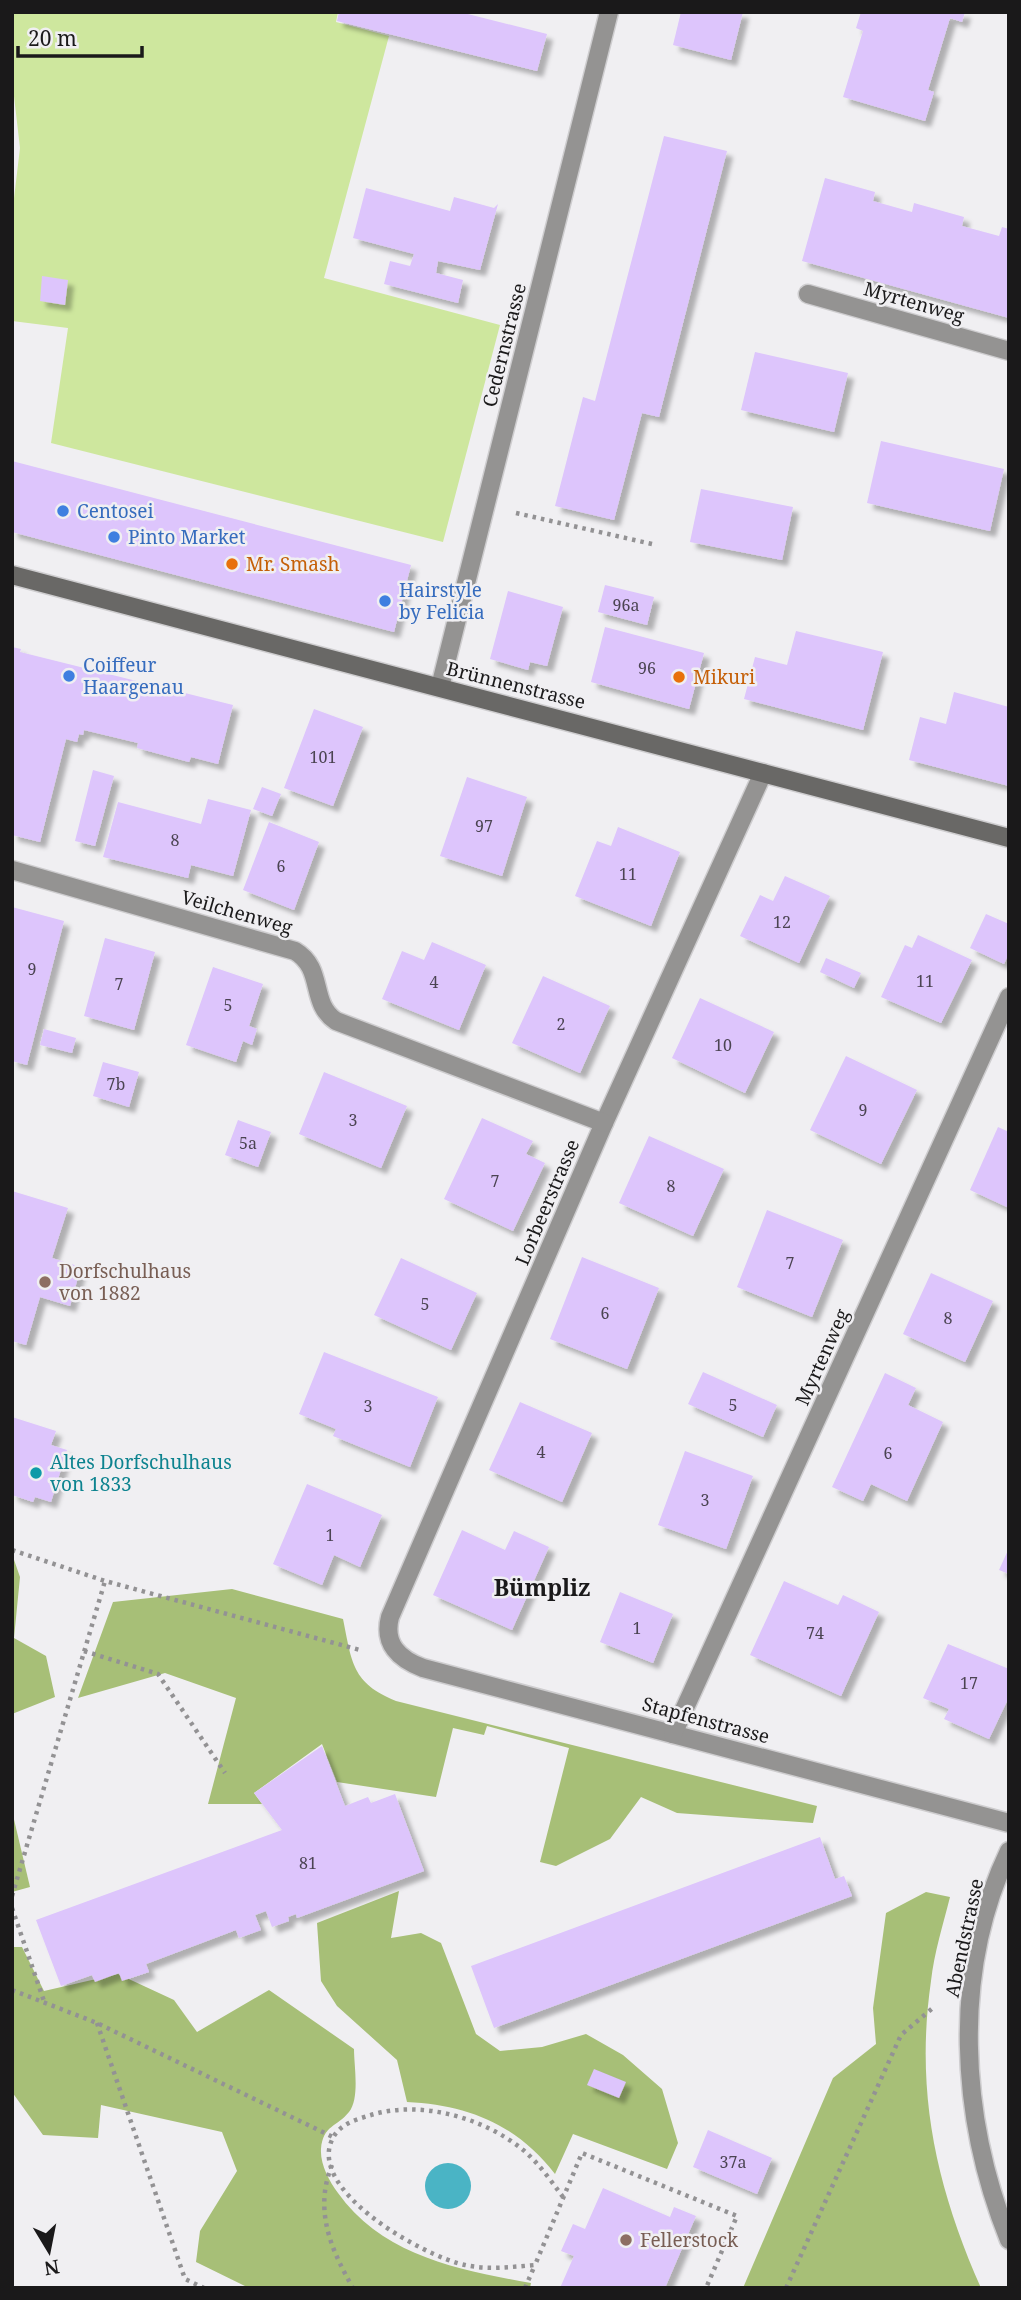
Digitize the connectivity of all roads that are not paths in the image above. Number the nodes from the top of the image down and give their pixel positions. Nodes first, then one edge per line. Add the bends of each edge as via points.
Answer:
1 (609, 12) edge
2 (808, 293) dead end
3 (1009, 351) edge
4 (12, 575) edge
5 (440, 687) junction
6 (763, 773) junction
7 (1009, 838) edge
8 (12, 870) edge
9 (1009, 997) edge
10 (604, 1123) junction
11 (396, 1651) joint
12 (673, 1734) junction
13 (1009, 1823) edge
14 (1009, 1851) edge
15 (1009, 2240) edge

1 - 5 street, Cedernstrasse
2 - 3 street, Myrtenweg
4 - 5 street, Brünnenstrasse
5 - 6 street, Brünnenstrasse
6 - 7 street, Brünnenstrasse
6 - 10 street, Lorbeerstrasse
8 - 10 street, Veilchenweg via 295,950 311,965 322,1006 336,1021
9 - 12 street, Myrtenweg
10 - 11 street, Lorbeerstrasse via 390,1617 388,1639
11 - 12 street, Stapfenstrasse via 423,1668
12 - 13 street, Stapfenstrasse
14 - 15 street, Abendstrasse via 995,1885 974,1974 968,2051 979,2143 993,2201

